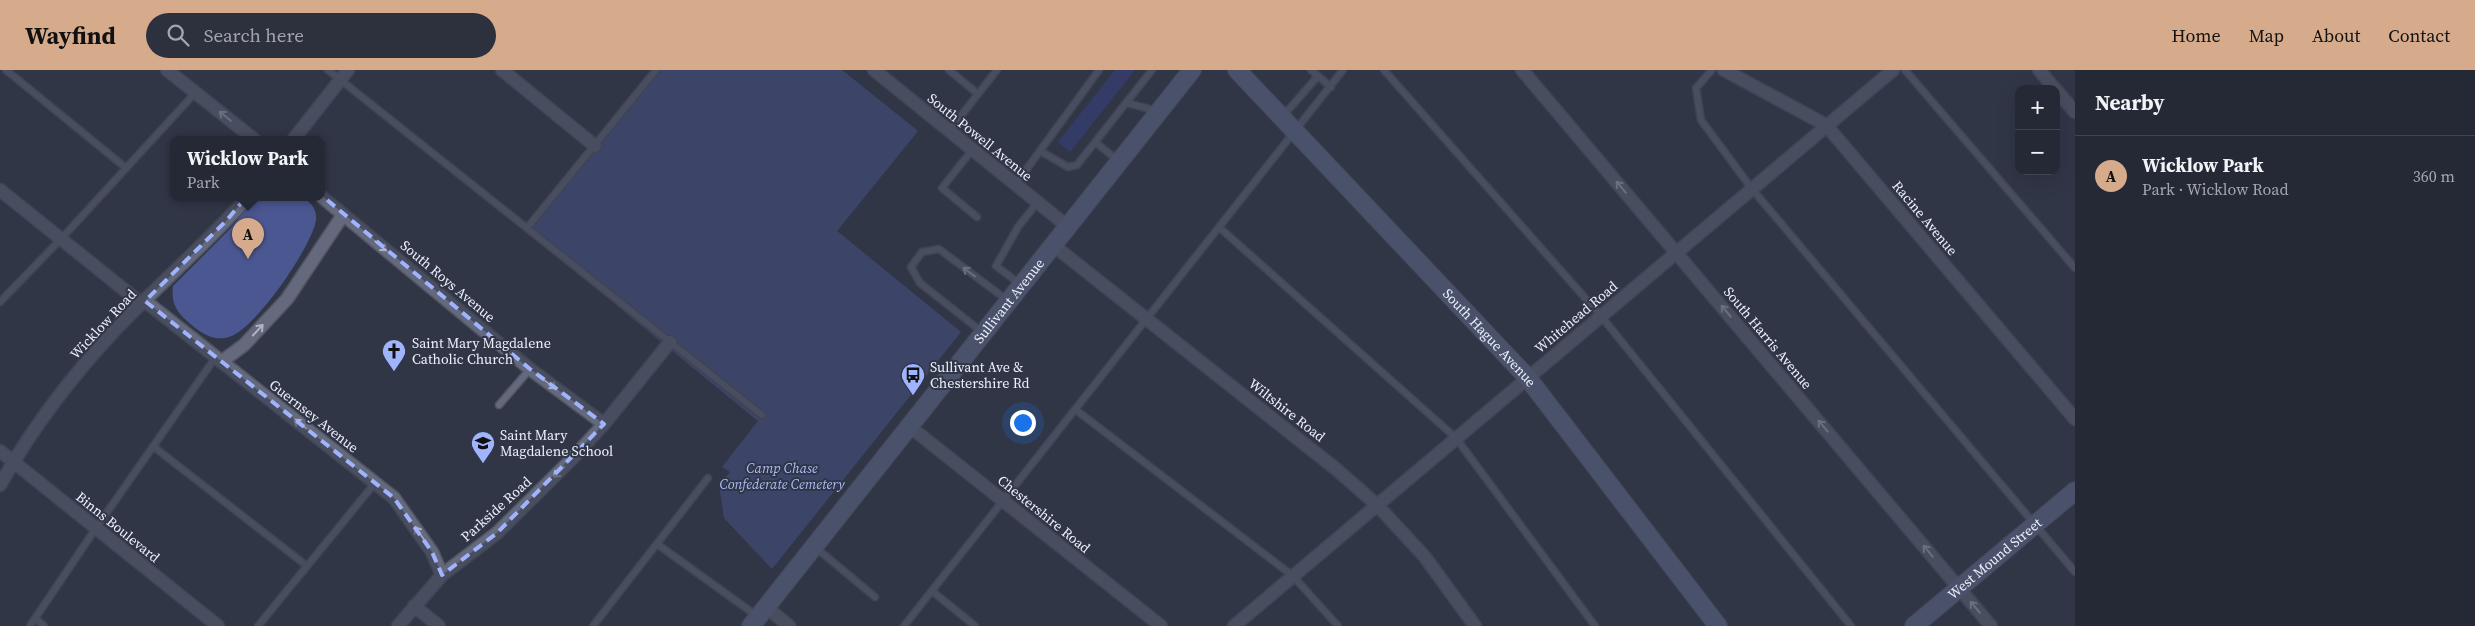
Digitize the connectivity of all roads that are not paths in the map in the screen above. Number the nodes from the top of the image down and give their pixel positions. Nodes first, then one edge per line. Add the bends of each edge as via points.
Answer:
1 (6, 70) edge
2 (168, 70) edge
3 (328, 70) edge
4 (502, 70) edge
5 (656, 70) edge
6 (874, 70) edge
7 (949, 70) edge
8 (997, 70) edge
9 (1099, 70) edge
10 (1152, 70) edge
11 (1192, 70) edge
12 (1237, 70) edge
13 (1310, 70) edge
14 (1344, 70) edge
15 (1384, 70) edge
16 (1522, 70) edge
17 (1712, 70) edge
18 (1724, 70) edge
19 (1893, 70) edge
20 (1905, 70) edge
21 (2039, 70) edge
22 (344, 75) edge
23 (1318, 76) junction
24 (2052, 85) edge
25 (1330, 87) junction
26 (195, 92) junction
27 (978, 94) junction
28 (2060, 94) edge
29 (1127, 103) junction
30 (1160, 112) junction
31 (2075, 112) edge
32 (1282, 117) junction
33 (1826, 125) junction
34 (949, 131) junction
35 (1296, 132) junction
36 (249, 136) edge
37 (296, 136) edge
38 (1096, 143) junction
39 (595, 146) junction
40 (972, 150) junction
41 (1040, 151) junction
42 (1119, 161) junction
43 (126, 168) junction
44 (1015, 185) junction
45 (1752, 189) junction
46 (0, 190) edge
47 (325, 200) edge
48 (244, 201) edge
49 (1037, 203) junction
50 (343, 215) junction
51 (977, 217) dead end
52 (1067, 226) junction
53 (527, 228) junction
54 (1220, 228) junction
55 (62, 240) junction
56 (1053, 245) junction
57 (1677, 252) junction
58 (2075, 268) edge
59 (1021, 285) junction
60 (1008, 301) junction
61 (0, 302) edge
62 (143, 303) junction
63 (1601, 316) junction
64 (1148, 319) junction
65 (983, 333) junction
66 (670, 342) junction
67 (218, 360) junction
68 (530, 368) junction
69 (1527, 377) junction
70 (499, 405) dead end
71 (1076, 410) junction
72 (762, 415) dead end
73 (2075, 419) edge
74 (604, 424) junction
75 (909, 426) junction
76 (1456, 438) junction
77 (154, 447) junction
78 (0, 451) edge
79 (13, 462) junction
80 (708, 478) dead end
81 (375, 483) junction
82 (0, 485) edge
83 (2075, 491) edge
84 (1003, 501) junction
85 (1378, 504) junction
86 (2035, 525) junction
87 (96, 528) junction
88 (657, 544) junction
89 (814, 546) junction
90 (307, 566) junction
91 (2075, 572) edge
92 (442, 575) junction
93 (1293, 576) junction
94 (1959, 588) junction
95 (932, 591) junction
96 (875, 597) dead end
97 (414, 606) junction
98 (758, 617) edge
99 (36, 619) junction
100 (30, 626) edge
101 (44, 626) edge
102 (218, 626) edge
103 (258, 626) edge
104 (398, 626) edge
105 (439, 626) edge
106 (593, 626) edge
107 (789, 626) edge
108 (904, 626) edge
109 (975, 626) edge
110 (1161, 626) edge
111 (1234, 626) edge
112 (1338, 626) edge
113 (1475, 626) edge
114 (1595, 626) edge
115 (1718, 626) edge
116 (1851, 626) edge
117 (1914, 626) edge
118 (1991, 626) edge

1 - 43 lane
2 - 26 street
3 - 22 lane
4 - 39 street
5 - 39 lane
6 - 34 street, South Powell Avenue
7 - 27 lane
8 - 27 lane
9 - 41 lane
10 - 29 lane
11 - 30 street, Sullivant Avenue
12 - 32 street, South Hague Avenue
13 - 23 lane
14 - 25 lane
15 - 63 lane
57 -> 16 street, South Harris Avenue
17 - 45 lane via 1696,88 1701,120
18 - 33 street, Racine Avenue
19 - 33 street, Whitehead Road
20 - 58 lane
21 - 24 street
22 - 37 street
22 - 53 lane
23 - 25 lane
23 - 32 lane
25 - 35 lane
36 -> 26 street
26 - 43 lane
27 - 34 lane
28 - 31 street
29 - 30 lane
29 - 38 lane
30 - 42 street, Sullivant Avenue
32 - 35 street, South Hague Avenue
33 - 45 street, Whitehead Road
33 - 73 street, Racine Avenue
34 - 40 street, South Powell Avenue
35 - 54 lane
35 - 69 street, South Hague Avenue
38 - 41 lane via 1077,166 1068,168
38 - 42 lane
39 - 53 lane
40 - 44 street, South Powell Avenue
40 - 51 lane via 942,188
41 - 44 lane
42 - 52 street, Sullivant Avenue
43 - 55 lane
44 - 49 street, South Powell Avenue
45 - 57 street, Whitehead Road
45 - 86 lane
46 - 55 street, Guernsey Avenue
47 - 50 street, South Roys Avenue
48 - 62 street, Wicklow Road
49 - 52 street, South Powell Avenue
49 - 59 lane via 1018,227 996,266
67 -> 50 street via 244,345 287,299
50 -> 68 street, South Roys Avenue
52 - 56 street, Sullivant Avenue
53 - 66 lane
54 - 64 lane
54 - 76 lane
55 - 61 lane
55 - 62 street, Guernsey Avenue
56 - 59 street, Sullivant Avenue
56 - 64 street, Wiltshire Road
57 - 63 street, Whitehead Road
94 -> 57 street, South Harris Avenue
59 - 60 street, Sullivant Avenue
60 - 65 street, Sullivant Avenue
60 -> 65 lane via 939,248 922,252 910,267 920,283
62 - 67 street, Guernsey Avenue
62 - 79 street, Wicklow Road via 50,405
63 - 69 street, Whitehead Road
63 - 116 lane
64 - 71 lane
64 - 85 street, Wiltshire Road
65 - 75 street, Sullivant Avenue
66 - 72 lane
66 - 74 street, Parkside Road
67 - 77 lane
81 -> 67 street, Guernsey Avenue
68 - 70 lane
68 -> 74 street, South Roys Avenue
69 - 76 street, Whitehead Road
69 - 115 street, South Hague Avenue
71 - 84 lane
71 - 93 lane
74 -> 92 street, Parkside Road via 497,534
75 - 84 street, Chestershire Road
75 - 89 street, Sullivant Avenue
76 - 85 street, Whitehead Road
76 - 114 lane
77 - 87 lane
77 - 90 lane
78 - 79 street, Binns Boulevard
79 - 82 street, Wicklow Road
79 - 87 street, Binns Boulevard
80 - 88 lane
81 - 90 lane
92 -> 81 street, Guernsey Avenue via 432,552 394,498
83 - 86 street, West Mound Street
84 - 95 lane
84 - 110 street, Chestershire Road
85 - 93 street, Whitehead Road
85 - 113 street, Wiltshire Road via 1425,558
86 - 91 lane
86 - 94 street, West Mound Street
87 - 99 lane
87 - 102 street, Binns Boulevard
88 - 98 lane
88 - 106 lane
89 - 96 lane
89 - 98 street, Sullivant Avenue
90 - 103 lane
92 - 97 street, Parkside Road
93 - 111 street, Whitehead Road
93 - 112 lane
94 - 117 street, West Mound Street
118 -> 94 street, South Harris Avenue
95 - 108 lane
95 - 109 lane
97 - 104 street, Parkside Road
97 - 105 street
98 - 107 street
99 - 100 lane
99 - 101 lane

